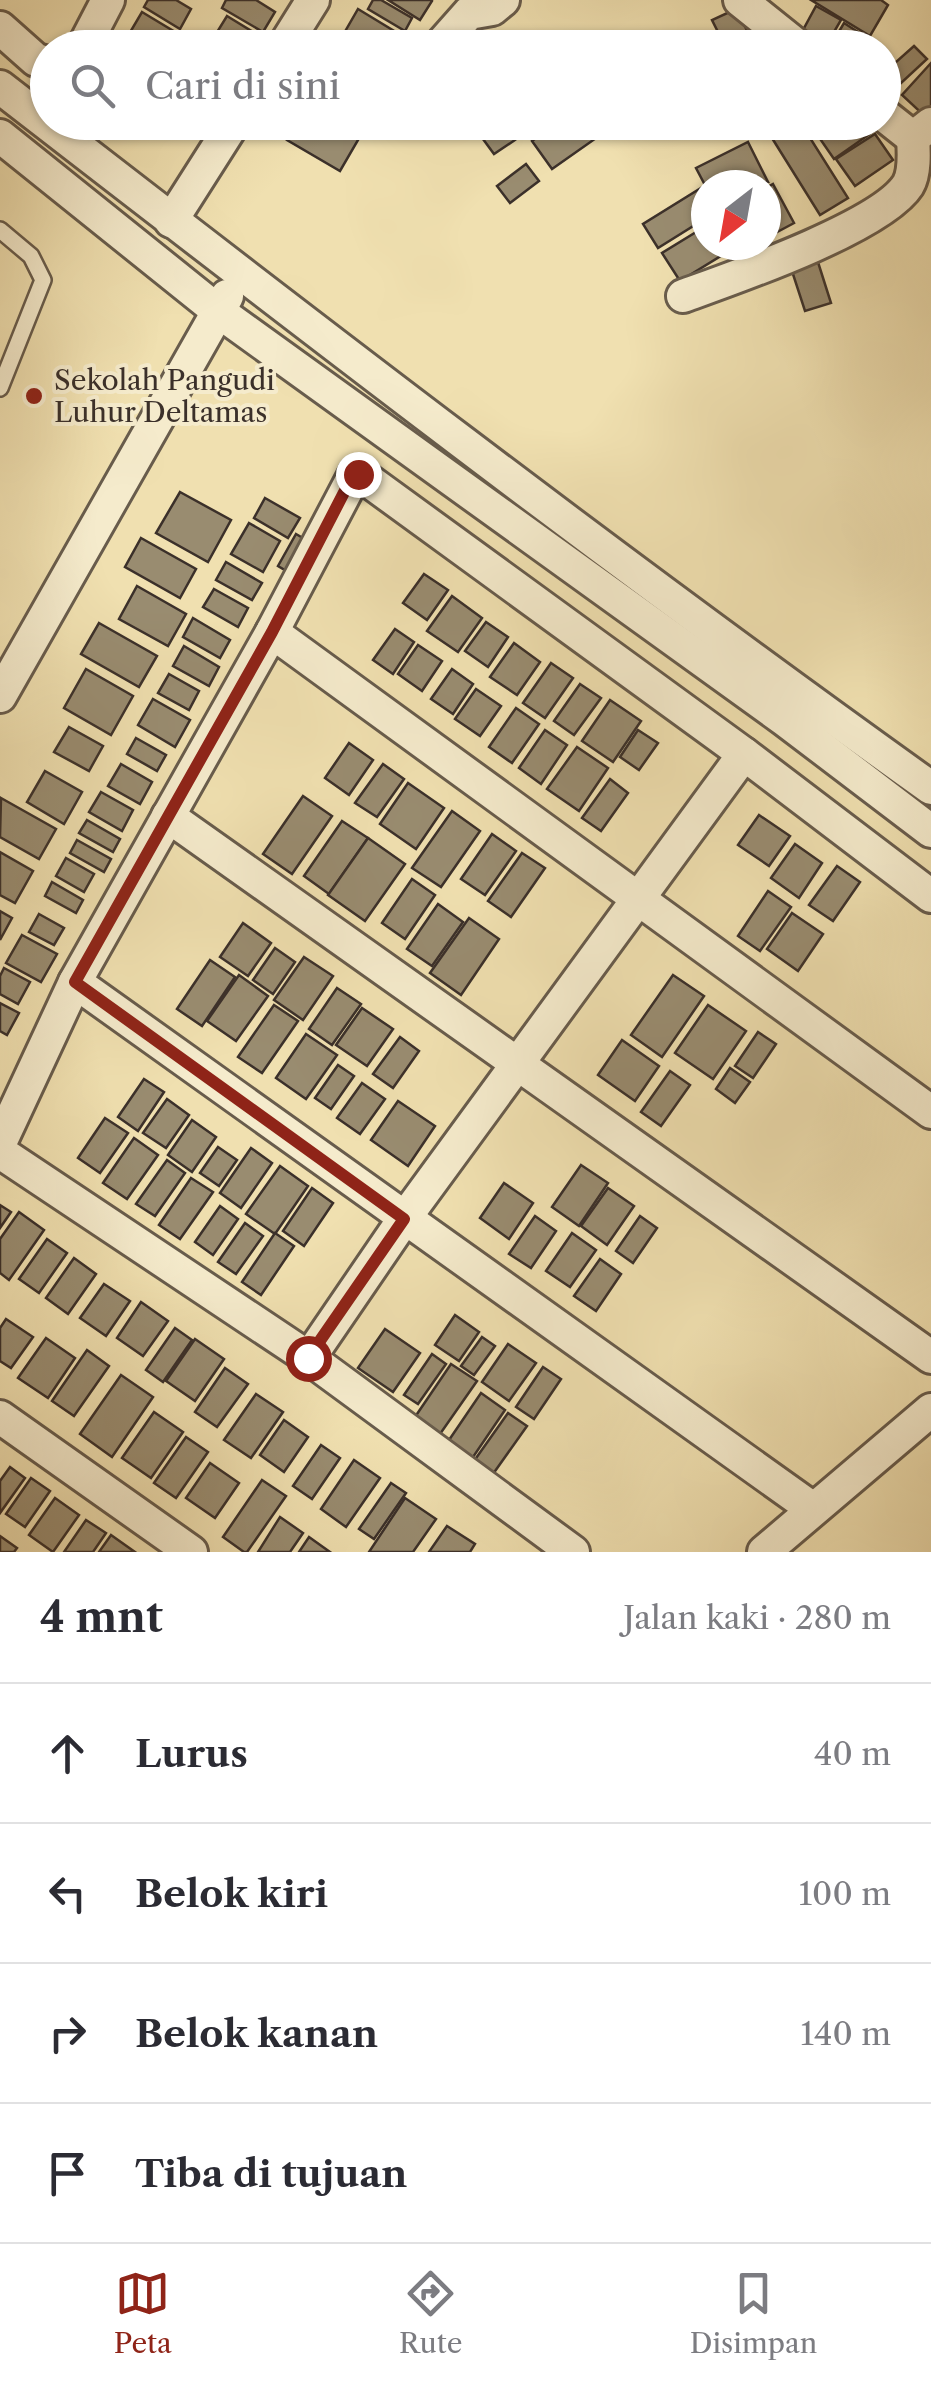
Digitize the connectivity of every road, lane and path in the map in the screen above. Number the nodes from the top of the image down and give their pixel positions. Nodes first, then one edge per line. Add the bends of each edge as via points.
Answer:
1 (108, 0) edge
2 (313, 0) edge
3 (503, 0) edge
4 (740, 0) edge
5 (0, 28) edge
6 (92, 30) edge
7 (294, 30) edge
8 (454, 30) edge
9 (778, 30) edge
10 (30, 55) edge
11 (0, 87) edge
12 (30, 110) edge
13 (922, 131) edge
14 (0, 136) edge
15 (69, 140) edge
16 (223, 140) edge
17 (172, 220) junction
18 (0, 230) edge
19 (240, 274) junction
20 (684, 296) dead end
21 (218, 311) junction
22 (0, 388) edge
23 (272, 632) junction
24 (0, 696) edge
25 (793, 708) junction
26 (744, 754) junction
27 (931, 788) edge
28 (168, 816) junction
29 (931, 832) edge
30 (931, 896) edge
31 (638, 899) junction
32 (75, 982) junction
33 (516, 1065) junction
34 (931, 1112) edge
35 (0, 1143) edge
36 (0, 1152) edge
37 (404, 1219) junction
38 (931, 1357) edge
39 (308, 1358) junction
40 (931, 1410) edge
41 (0, 1417) edge
42 (813, 1509) junction
43 (191, 1552) edge
44 (572, 1552) edge
45 (764, 1552) edge

1 - 6 street
2 - 7 street
3 - 8 street via 470,12
4 - 9 street
5 - 10 street
11 - 12 street
13 - 20 street via 909,183 893,200 766,266
14 - 21 street
15 - 17 street
16 - 17 street
17 - 19 street
18 - 22 lane via 31,256 43,280
19 - 21 street
19 - 25 street
21 - 24 street
21 - 25 street
23 - 26 street via 357,474
23 - 28 street
23 - 31 street
25 - 27 street
25 - 29 street
26 - 30 street
26 - 31 street
28 - 32 street
28 - 33 street
31 - 33 street
31 - 34 street
32 - 35 street
32 - 37 street
33 - 37 street
33 - 38 street
36 - 39 street
37 - 39 street
37 - 42 street
39 - 44 street
40 - 42 street
41 - 43 street
42 - 45 street

